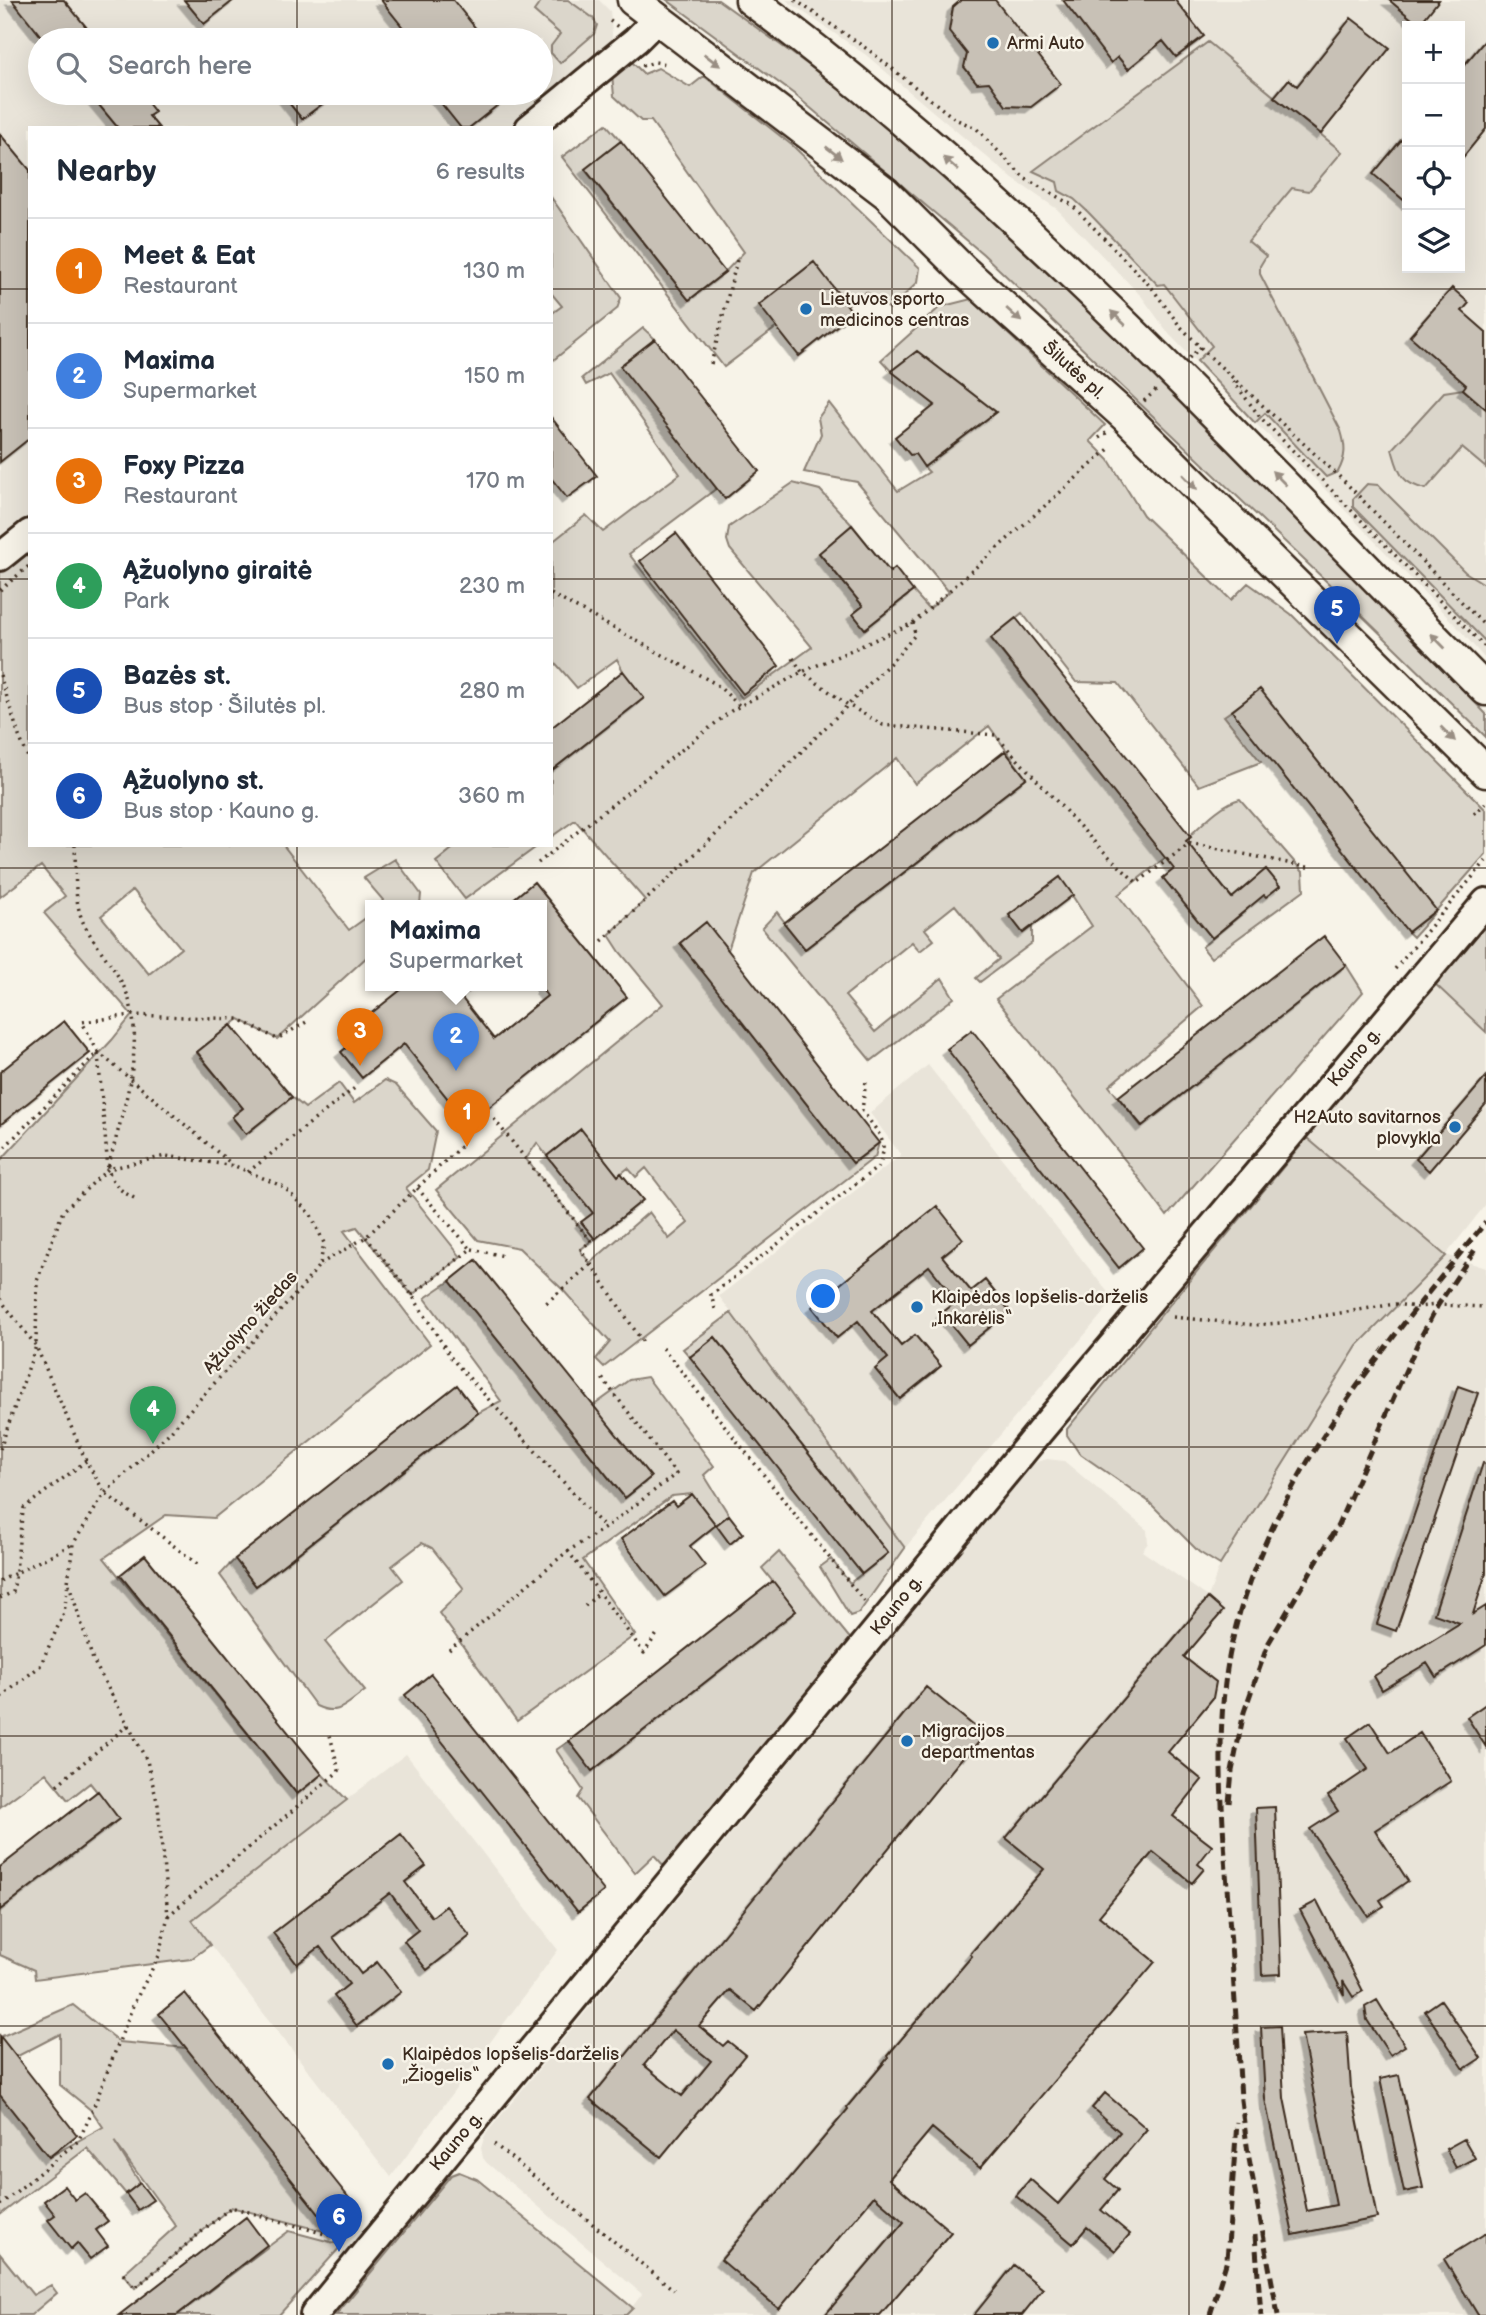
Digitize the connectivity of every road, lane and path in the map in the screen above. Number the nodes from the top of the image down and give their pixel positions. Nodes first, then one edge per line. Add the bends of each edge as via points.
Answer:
1 (633, 0) edge
2 (751, 0) edge
3 (795, 0) edge
4 (658, 18) junction
5 (667, 64) dead end
6 (634, 73) dead end
7 (531, 126) edge
8 (737, 260) dead end
9 (1200, 347) junction
10 (711, 364) dead end
11 (1175, 372) junction
12 (1227, 373) junction
13 (1126, 417) junction
14 (1099, 438) dead end
15 (1110, 448) dead end
16 (28, 535) edge
17 (0, 557) edge
18 (28, 567) edge
19 (0, 590) edge
20 (553, 595) edge
21 (914, 623) junction
22 (1486, 627) edge
23 (1486, 648) edge
24 (793, 658) dead end
25 (802, 672) junction
26 (0, 675) edge
27 (1486, 690) edge
28 (848, 705) junction
29 (740, 706) junction
30 (28, 757) edge
31 (1486, 772) edge
32 (1486, 803) edge
33 (1474, 814) dead end
34 (75, 847) edge
35 (1486, 861) edge
36 (538, 863) dead end
37 (1312, 868) dead end
38 (1486, 902) edge
39 (602, 941) dead end
40 (1395, 969) dead end
41 (132, 1015) junction
42 (308, 1021) dead end
43 (98, 1052) junction
44 (129, 1079) junction
45 (866, 1081) dead end
46 (356, 1087) dead end
47 (494, 1119) dead end
48 (463, 1144) dead end
49 (0, 1152) edge
50 (235, 1166) junction
51 (108, 1169) junction
52 (248, 1172) junction
53 (417, 1188) junction
54 (138, 1200) dead end
55 (366, 1237) junction
56 (471, 1249) junction
57 (504, 1256) dead end
58 (320, 1264) junction
59 (591, 1264) junction
60 (412, 1295) junction
61 (0, 1299) edge
62 (544, 1305) dead end
63 (1486, 1307) edge
64 (715, 1309) dead end
65 (1173, 1317) dead end
66 (644, 1344) dead end
67 (36, 1346) junction
68 (663, 1348) dead end
69 (602, 1378) dead end
70 (0, 1449) edge
71 (86, 1461) junction
72 (105, 1493) junction
73 (606, 1528) junction
74 (73, 1544) junction
75 (568, 1551) junction
76 (200, 1566) dead end
77 (17, 1573) junction
78 (68, 1580) junction
79 (0, 1581) edge
80 (600, 1593) junction
81 (0, 1598) edge
82 (584, 1606) dead end
83 (870, 1609) dead end
84 (657, 1634) dead end
85 (449, 1650) dead end
86 (0, 1698) edge
87 (128, 1725) junction
88 (329, 1731) dead end
89 (57, 1785) dead end
90 (168, 1916) junction
91 (494, 2144) dead end
92 (0, 2205) edge
93 (351, 2242) dead end
94 (122, 2274) dead end
95 (674, 2290) dead end
96 (314, 2315) edge

1 - 4 main road, Šilutės pl.
11 -> 2 main road via 1025,228 827,56
3 - 9 path via 870,51 955,119 976,128 1024,178 1072,205 1152,288
4 - 7 main road
4 -> 13 main road, Šilutės pl. via 886,193 963,270
5 - 6 path via 649,63
8 - 10 path
9 - 11 path
9 - 12 path
11 - 13 path
27 -> 11 main road
12 - 22 path via 1345,482
12 - 23 path via 1260,417
13 - 14 path
13 -> 31 main road, Šilutės pl.
15 - 21 path
16 - 17 main road
18 - 19 path
20 - 29 path via 716,684
21 - 25 path
21 - 28 path via 915,635
24 - 25 path
25 - 28 path
25 - 29 path
26 - 30 path
28 - 37 path via 883,725 995,735 1137,883 1190,843
28 - 39 path
29 - 36 path
32 - 33 path
34 - 41 path via 79,910 121,981
35 - 40 path
38 - 96 main road, Kauno g. via 1040,1431
41 - 42 path via 239,1019 277,1040
41 - 43 path via 82,1022
41 - 44 path via 136,1042
43 - 44 path
43 - 49 path
43 - 51 path
44 - 50 path
44 - 51 path
45 - 64 path via 862,1110 885,1144 877,1167 711,1294
46 - 52 path
47 - 59 path via 591,1241 580,1250
48 - 53 path
50 - 51 path, Ąžuolyno žiedas via 166,1156
50 - 52 path, Ąžuolyno žiedas
51 - 54 path via 121,1192
51 - 67 path via 64,1211 37,1281
52 - 58 path, Ąžuolyno žiedas via 284,1187 311,1214 324,1242
53 - 55 path
53 - 56 path
55 - 58 path
55 - 60 path
56 - 57 path
56 - 60 path
58 - 72 path, Ąžuolyno žiedas via 169,1433
59 - 62 path
59 - 66 path
60 - 73 path via 452,1359
61 - 67 path
63 - 65 path via 1395,1304 1254,1325
67 - 70 path
67 - 71 path
68 - 83 path
69 - 73 path via 676,1474
71 - 72 path
71 - 77 path via 24,1508
72 - 74 path, Ąžuolyno žiedas
72 - 76 path
73 - 75 path
74 - 77 path
74 - 78 path, Ąžuolyno žiedas
75 - 80 path
75 - 85 path
77 - 79 path
77 - 81 path via 13,1592
78 - 86 path, Ąžuolyno žiedas via 64,1613 40,1666
78 - 87 path via 93,1660
80 - 82 path
80 - 84 path via 644,1653
87 - 89 path
87 - 90 path via 147,1760 158,1805
88 - 90 path via 339,1771
90 - 92 path via 159,1956 134,2003 78,2141
91 - 95 path
93 - 94 path via 231,2207 135,2288

